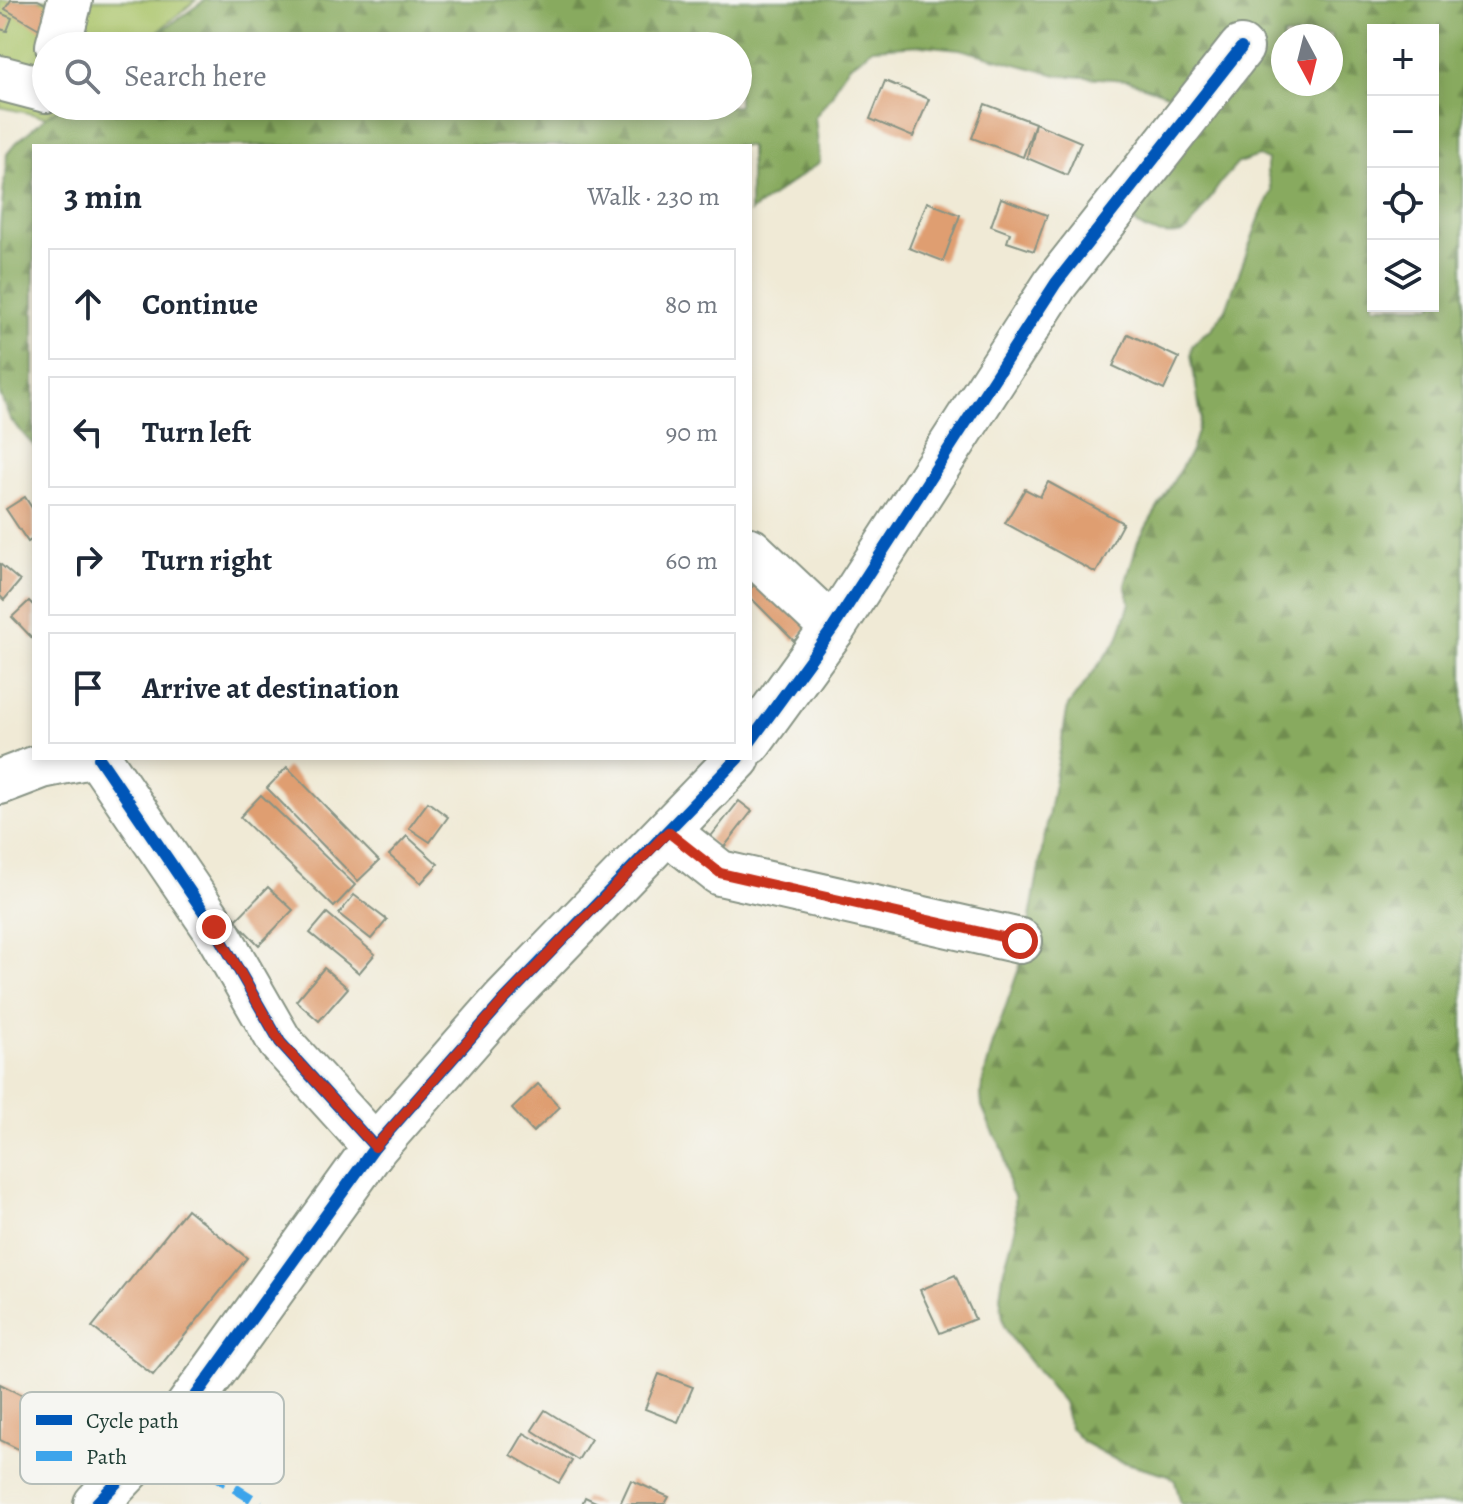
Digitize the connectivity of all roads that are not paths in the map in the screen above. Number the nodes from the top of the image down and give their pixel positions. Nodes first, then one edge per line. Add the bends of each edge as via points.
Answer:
1 (70, 0) edge
2 (62, 32) edge
3 (1241, 48) dead end
4 (0, 78) edge
5 (32, 86) edge
6 (752, 552) edge
7 (833, 628) junction
8 (752, 739) edge
9 (71, 760) edge
10 (100, 760) edge
11 (736, 760) edge
12 (0, 782) edge
13 (668, 832) junction
14 (1020, 941) dead end
15 (375, 1147) junction
16 (199, 1392) edge
17 (115, 1484) edge
18 (96, 1504) edge

1 - 2 street
3 - 7 street via 1056,283
4 - 5 street
6 - 7 street
7 - 8 street
9 - 12 street
10 - 15 street via 214,927 280,1042
11 - 13 street
13 - 14 street via 720,873
13 - 15 street via 504,1000
15 - 16 street
17 - 18 street

